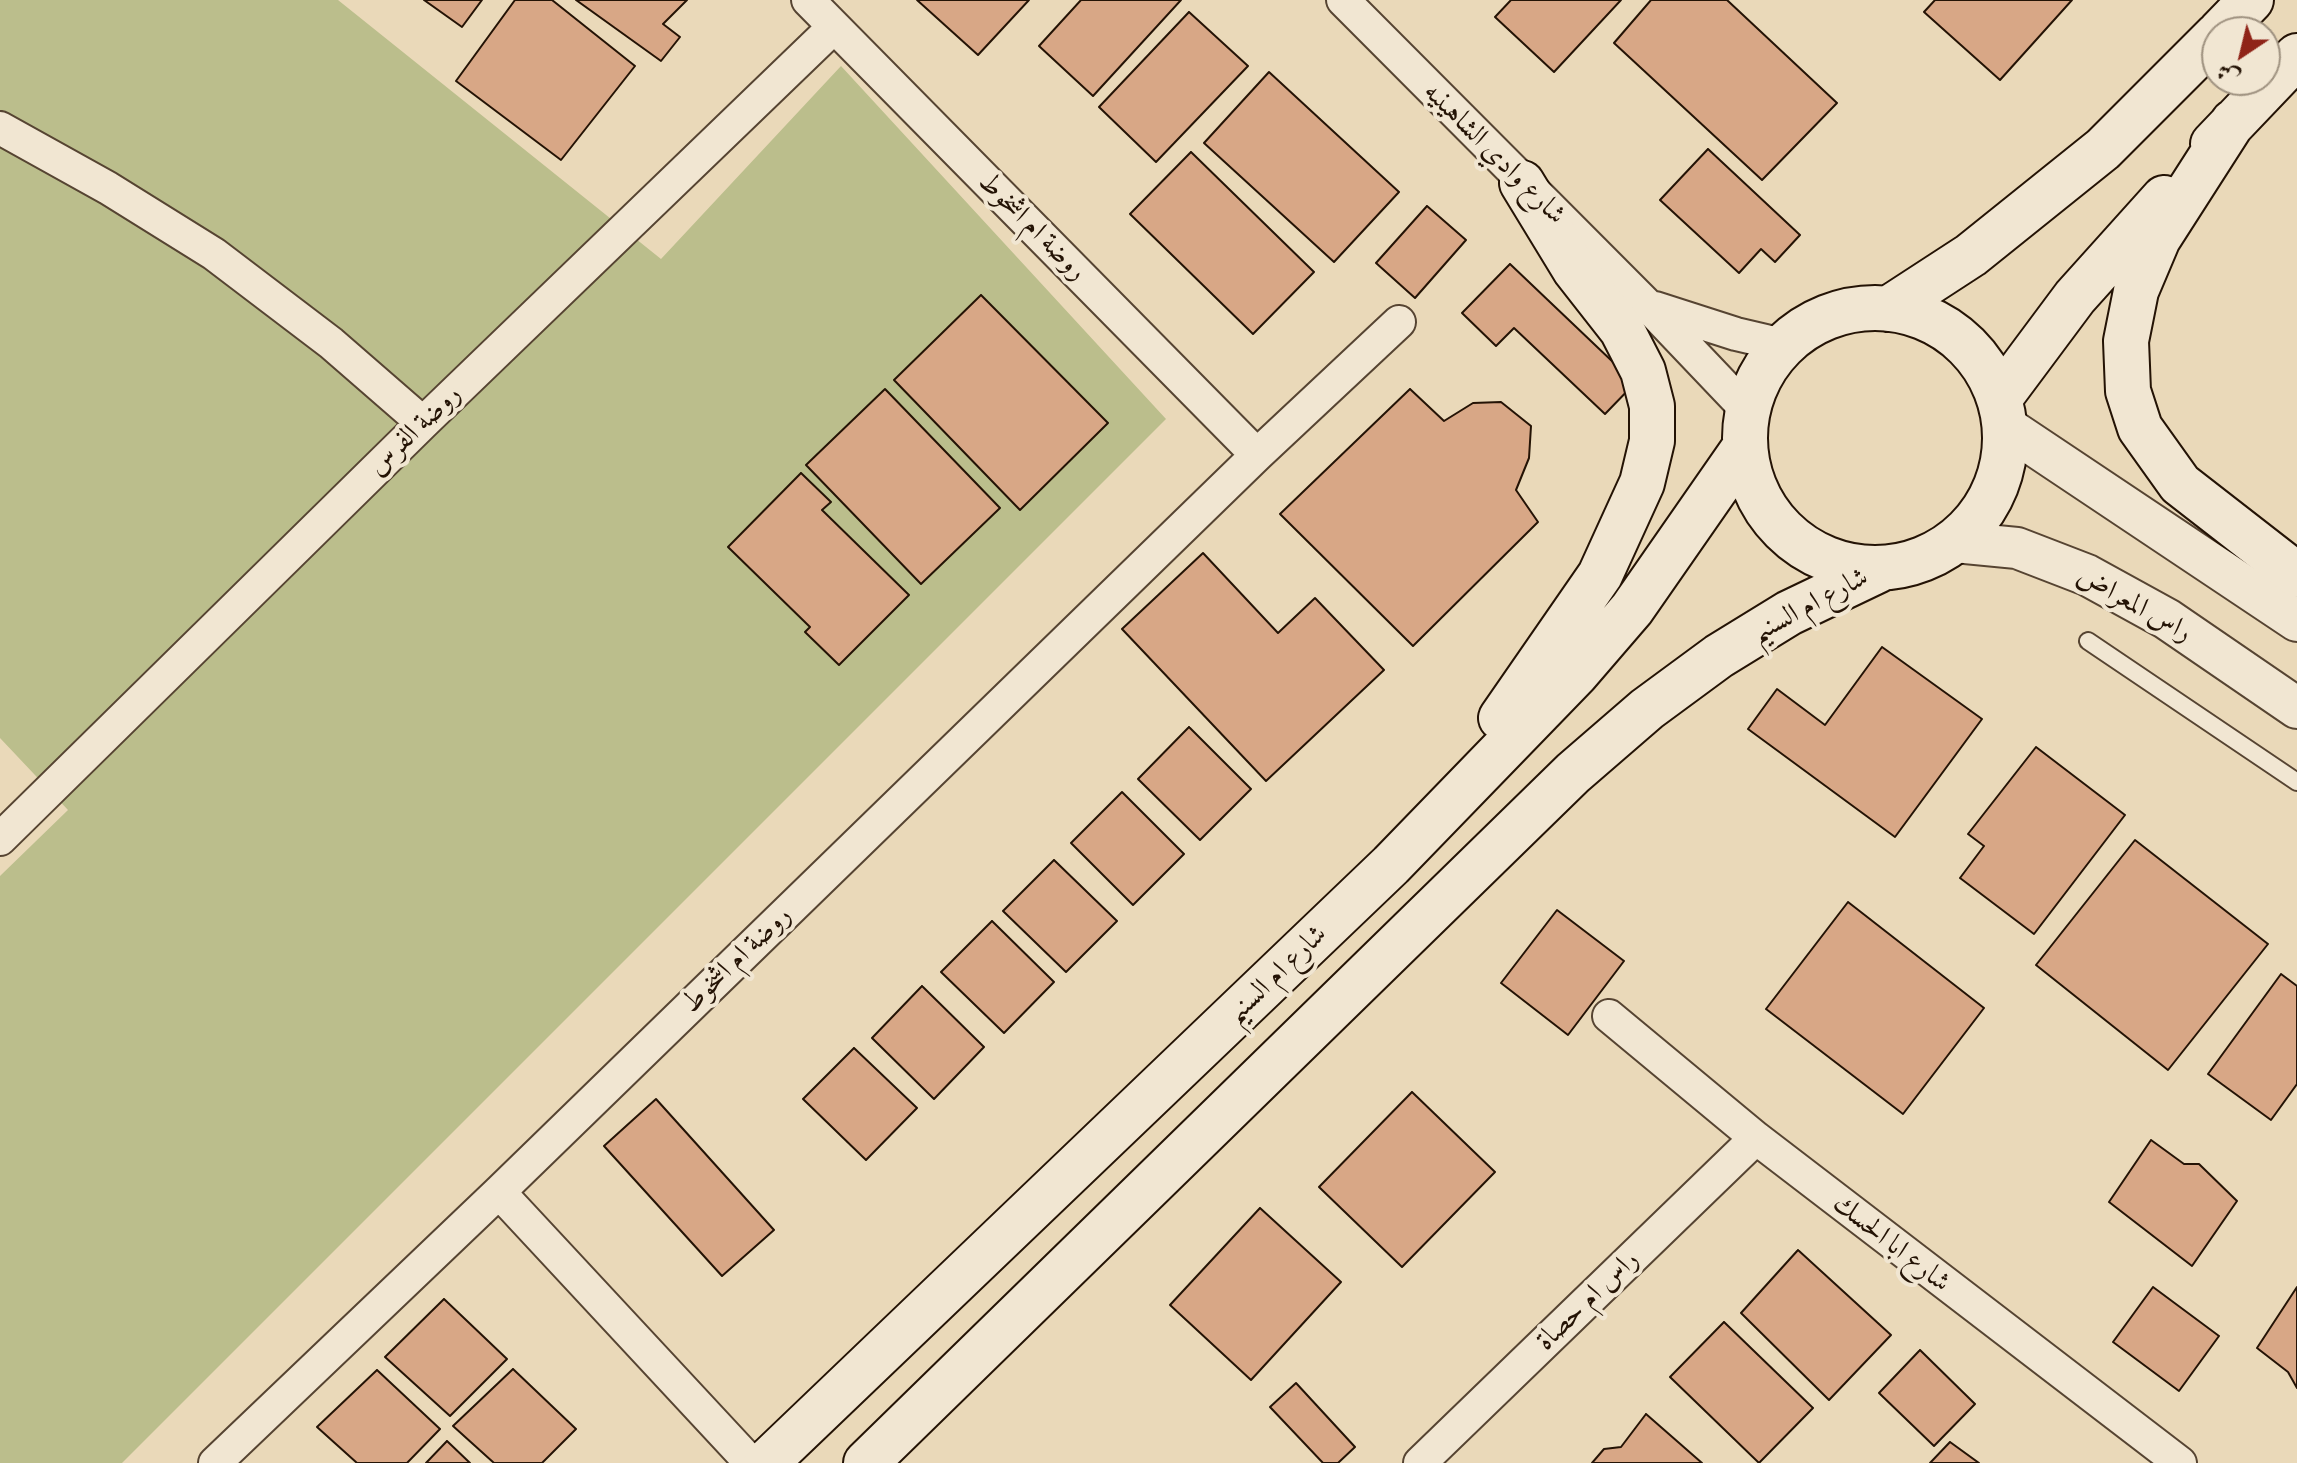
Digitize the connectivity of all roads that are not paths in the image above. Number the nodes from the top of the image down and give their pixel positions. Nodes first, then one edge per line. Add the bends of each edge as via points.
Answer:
1 (808, 0) edge
2 (1343, 0) edge
3 (2251, 0) edge
4 (2236, 16) edge
5 (834, 27) junction
6 (2201, 52) edge
7 (2297, 56) edge
8 (2233, 122) junction
9 (0, 128) edge
10 (1522, 183) junction
11 (1648, 306) junction
12 (1888, 309) junction
13 (1399, 322) dead end
14 (1783, 345) junction
15 (2002, 412) junction
16 (423, 423) junction
17 (1745, 429) junction
18 (1257, 455) junction
19 (1955, 542) junction
20 (1881, 569) junction
21 (2297, 575) edge
22 (2297, 621) edge
23 (2088, 641) dead end
24 (2297, 708) edge
25 (2297, 782) edge
26 (0, 839) edge
27 (1391, 865) junction
28 (1609, 1016) dead end
29 (1756, 1138) junction
30 (499, 1192) junction
31 (215, 1463) edge
32 (751, 1463) edge
33 (766, 1463) edge
34 (866, 1463) edge
35 (1420, 1463) edge
36 (2180, 1463) edge

1 - 5 street, روضة ام اشخوط
2 - 10 street, شارع وادي الشاهينيه
3 - 4 main road
5 - 16 street, روضة الفرس
5 - 18 street, روضة ام اشخوط
6 - 12 main road via 2103,149 1971,255
7 - 8 main road
8 - 15 main road via 2075,297
8 - 21 main road via 2158,239 2136,291 2126,341 2128,391 2147,440 2180,484
9 - 16 street via 214,254 331,343
10 - 11 street, شارع وادي الشاهينيه
10 - 27 main road via 1575,270 1622,330 1643,371 1652,406 1652,441 1642,483 1600,575 1532,677
11 - 14 street, شارع وادي الشاهينيه
11 - 17 street, شارع وادي الشاهينيه
12 - 14 main road via 1838,314
12 - 15 main road via 1924,318 1957,337 1983,365
13 - 18 street, روضة ام اشخوط
14 - 17 main road via 1760,375
15 - 19 main road via 2004,459 1995,491
15 - 22 street
16 - 26 street, روضة الفرس
17 - 20 main road via 1754,487 1774,522 1804,548 1841,564
17 - 27 main road, شارع ام السنيم via 1632,609
18 - 30 street, روضة ام اشخوط
19 - 20 main road via 1920,561
19 - 24 street, راس المعراض via 2017,548 2087,575 2167,619
20 - 34 main road, شارع ام السنيم via 1789,613 1719,656 1573,773
23 - 25 lane
27 - 33 main road, شارع ام السنيم
28 - 29 street, شارع ابا الحسك
29 - 35 street, راس ام حصاة
29 - 36 street, شارع ابا الحسك
30 - 31 street, روضة ام اشخوط
30 - 32 street

